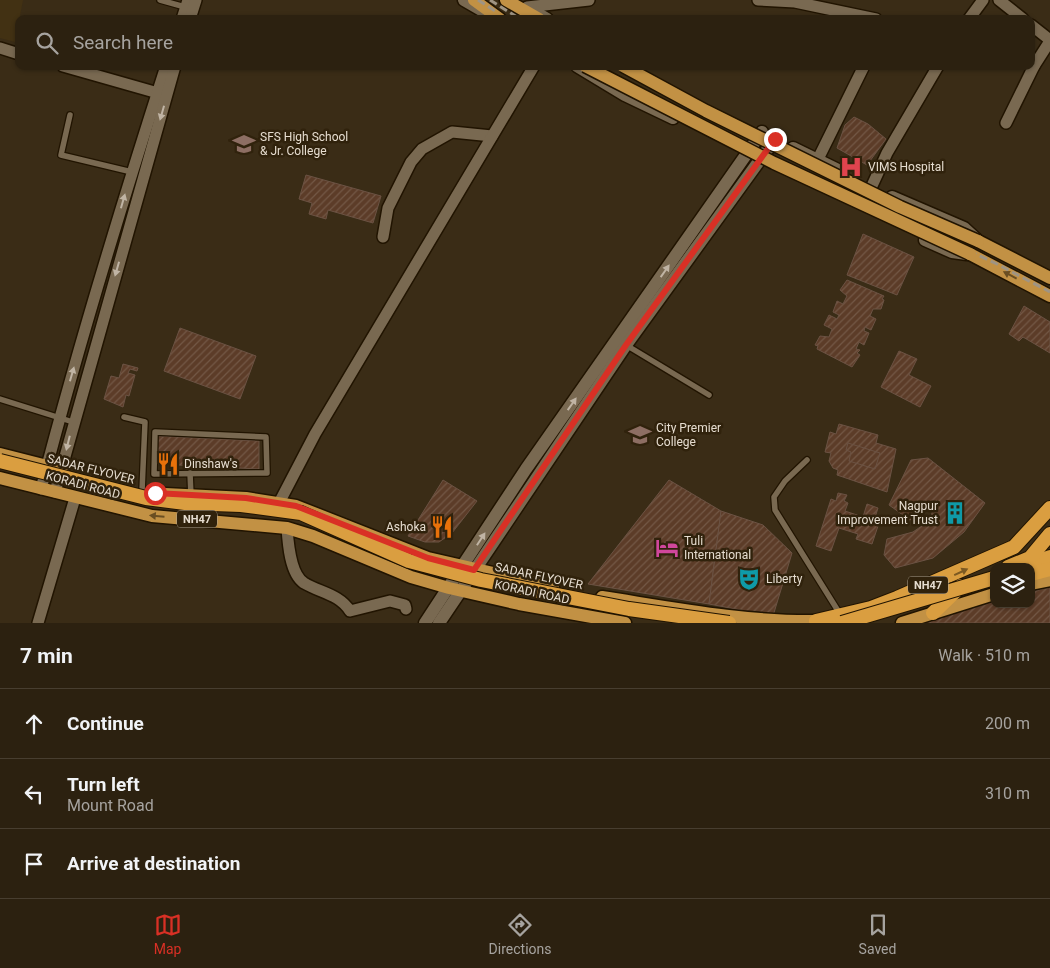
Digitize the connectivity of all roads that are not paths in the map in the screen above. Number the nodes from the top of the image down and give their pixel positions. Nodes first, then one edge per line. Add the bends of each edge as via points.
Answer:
1 (160, 0) edge
2 (196, 0) edge
3 (464, 0) edge
4 (474, 0) edge
5 (506, 0) edge
6 (514, 0) edge
7 (589, 0) edge
8 (758, 0) edge
9 (982, 0) edge
10 (999, 0) edge
11 (187, 4) edge
12 (527, 7) junction
13 (191, 15) edge
14 (489, 15) edge
15 (495, 15) edge
16 (532, 15) edge
17 (540, 15) edge
18 (857, 15) edge
19 (973, 15) edge
20 (1018, 15) edge
21 (1035, 28) edge
22 (1050, 41) edge
23 (0, 48) edge
24 (15, 53) edge
25 (1035, 62) edge
26 (77, 70) edge
27 (165, 70) edge
28 (173, 70) edge
29 (532, 70) edge
30 (584, 70) edge
31 (593, 70) edge
32 (630, 70) edge
33 (638, 70) edge
34 (862, 70) edge
35 (936, 70) edge
36 (1031, 70) edge
37 (162, 94) junction
38 (70, 116) dead end
39 (1006, 123) dead end
40 (762, 132) junction
41 (492, 136) junction
42 (775, 139) junction
43 (747, 154) junction
44 (818, 159) junction
45 (759, 160) junction
46 (131, 172) junction
47 (144, 174) junction
48 (871, 188) junction
49 (383, 236) dead end
50 (978, 241) junction
51 (970, 254) junction
52 (1050, 278) edge
53 (1050, 296) edge
54 (626, 345) junction
55 (709, 396) dead end
56 (0, 399) edge
57 (60, 417) junction
58 (124, 417) dead end
59 (73, 422) junction
60 (0, 454) edge
61 (807, 460) dead end
62 (0, 461) edge
63 (47, 466) junction
64 (0, 469) edge
65 (61, 470) junction
66 (190, 473) junction
67 (0, 478) edge
68 (41, 488) junction
69 (142, 491) junction
70 (55, 492) junction
71 (191, 496) junction
72 (76, 498) junction
73 (278, 503) junction
74 (1050, 508) edge
75 (287, 528) junction
76 (1048, 536) edge
77 (1050, 557) edge
78 (1018, 563) edge
79 (1034, 563) edge
80 (468, 569) junction
81 (1050, 569) edge
82 (990, 573) edge
83 (1035, 573) edge
84 (990, 579) edge
85 (1050, 580) edge
86 (1035, 583) edge
87 (990, 587) edge
88 (449, 588) junction
89 (463, 591) junction
90 (990, 595) edge
91 (406, 609) dead end
92 (933, 613) junction
93 (842, 619) edge
94 (816, 622) edge
95 (38, 623) edge
96 (425, 623) edge
97 (440, 623) edge
98 (625, 623) edge
99 (676, 623) edge
100 (729, 623) edge
101 (871, 623) edge
102 (902, 623) edge

1 - 11 lane
2 - 13 street
3 - 14 street
4 - 15 main road
5 - 16 main road
6 - 12 street
7 - 12 street
8 - 18 street via 795,2
9 - 19 street
10 - 20 street
12 - 17 street
21 - 22 street
22 - 25 street
23 - 24 street
26 - 37 street
27 - 37 street
28 - 37 street
29 - 41 street
30 - 43 street
31 - 51 main road, bridge via 774,163
32 - 50 main road, bridge via 706,111
33 - 40 street
34 - 44 street
35 - 48 street via 887,153
36 - 39 street
37 - 46 street
37 -> 47 street
38 - 46 lane via 61,155
40 - 42 street
40 - 43 street
41 - 49 street via 452,132 422,149 411,162 388,208
41 - 73 street via 315,434
42 - 44 street
42 - 45 street
43 - 45 street
80 -> 43 street via 526,469
44 - 48 street
45 - 51 street via 952,252
45 - 54 street
46 - 47 lane
57 -> 46 street
47 -> 59 street
48 - 50 street via 964,228
50 - 52 main road
53 -> 51 main road
54 - 55 lane
54 - 80 street
56 - 57 lane
57 - 59 lane
57 - 63 street
58 - 69 lane via 145,422
59 -> 65 street
60 - 63 main road, NH47
61 - 93 lane via 774,497 776,510
62 - 100 highway, SADAR FLYOVER, bridge via 146,498 185,503 241,504 300,513 409,561 481,580 629,609
63 - 65 main road, NH47
63 - 68 street
64 - 99 highway, SADAR FLYOVER via 149,505 266,515 300,522 412,569 443,578 599,611
65 - 69 main road, NH47
65 - 70 street
66 - 66 lane via 266,473 266,437 155,432 154,474
66 - 71 lane
67 - 68 main road, KORADI ROAD / NH47
68 - 70 main road, KORADI ROAD / NH47
69 - 71 main road, NH47
70 - 72 main road, KORADI ROAD / NH47
71 - 73 main road, NH47
75 -> 72 main road, KORADI ROAD / NH47 via 152,516
72 - 95 street
73 - 80 main road, NH47 via 324,515 390,544
93 -> 74 highway, NH47 via 948,578 1014,547
75 - 88 main road, KORADI ROAD / NH47 via 411,577
75 - 91 street via 290,556 302,582 343,600 350,611 390,601 405,605
76 - 78 highway via 1030,558
77 - 79 highway
80 - 88 street
80 - 89 street
80 - 94 main road, NH47 via 597,597
81 - 83 highway
82 - 92 highway via 964,583
84 - 93 highway, bridge
85 - 86 main road
87 - 101 highway
88 - 89 main road, KORADI ROAD
88 - 96 street
89 - 97 street
89 - 98 main road, KORADI ROAD
90 - 92 main road, NH47
92 - 102 main road, NH47
93 - 94 highway, NH47

